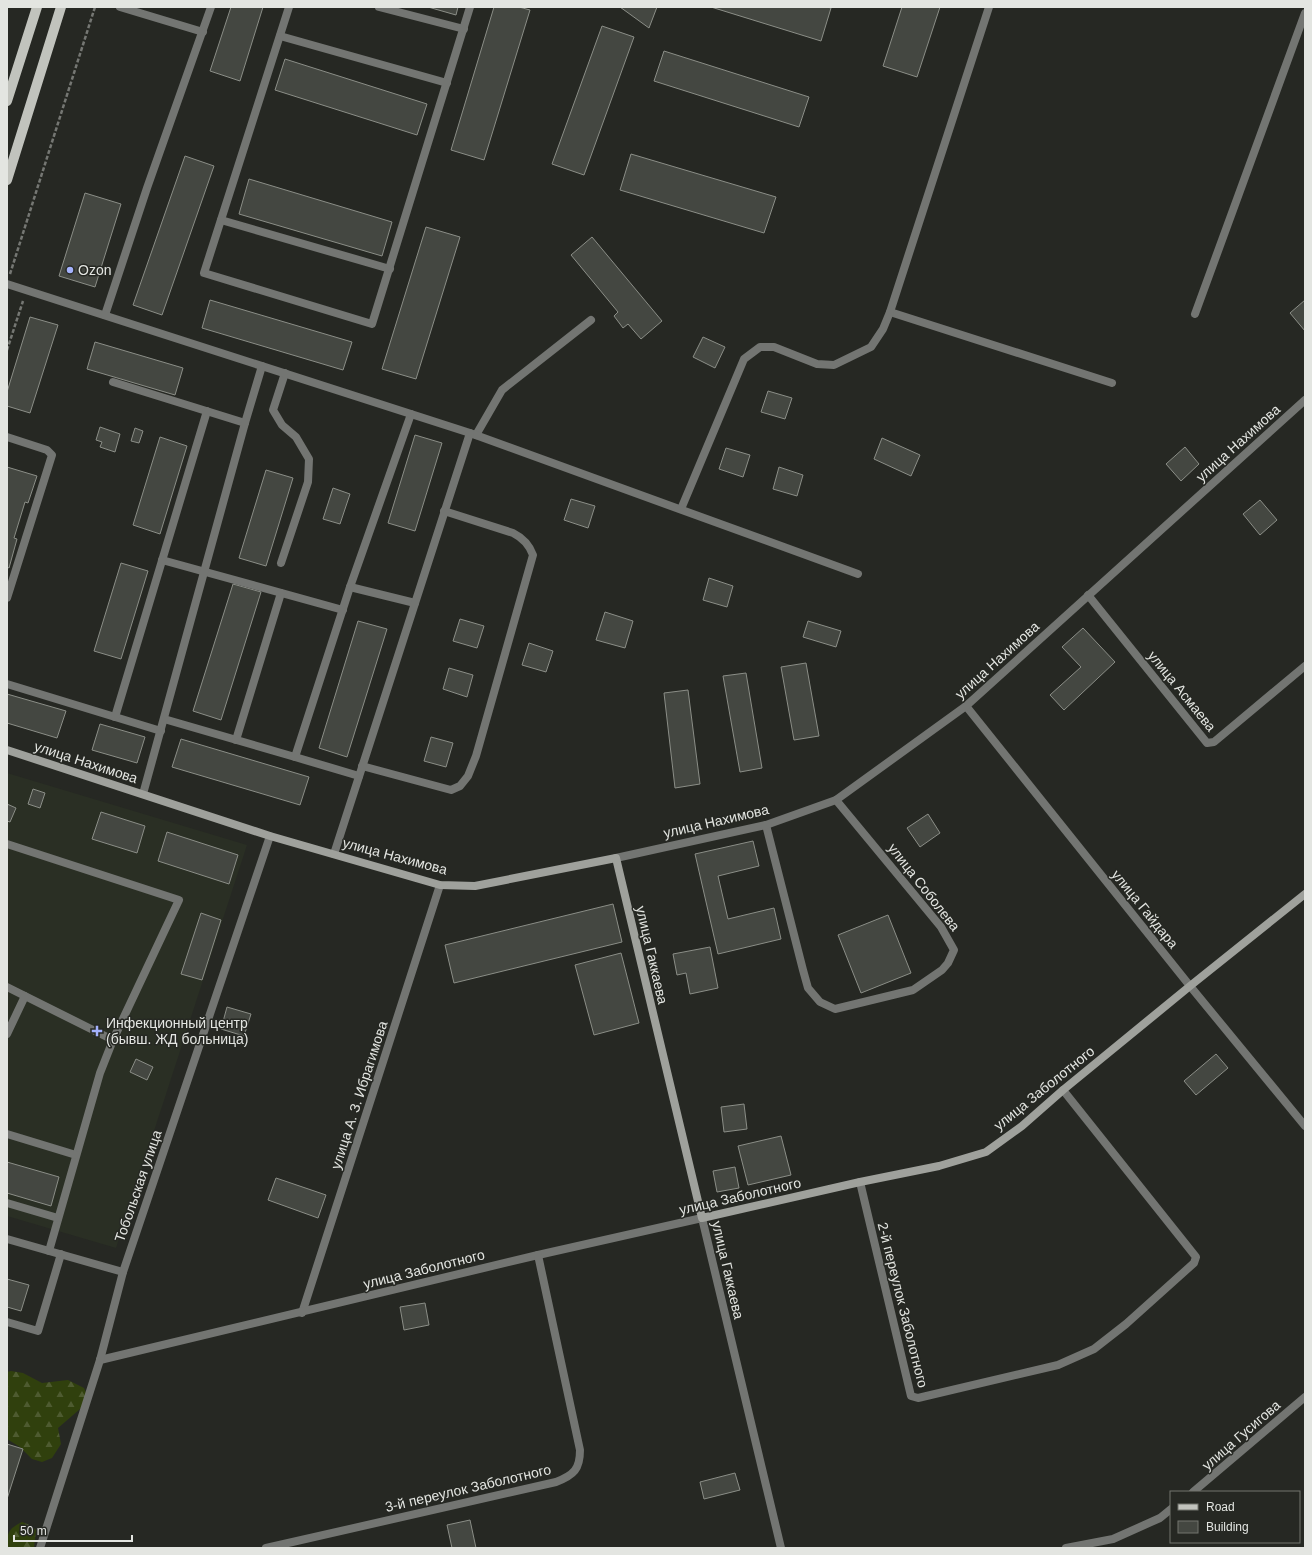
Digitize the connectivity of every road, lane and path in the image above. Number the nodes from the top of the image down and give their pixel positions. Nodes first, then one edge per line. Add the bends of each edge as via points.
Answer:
1 (37, 7) edge
2 (61, 7) edge
3 (95, 7) edge
4 (120, 7) edge
5 (211, 7) edge
6 (289, 7) edge
7 (379, 7) edge
8 (470, 7) edge
9 (989, 7) edge
10 (1305, 13) edge
11 (464, 29) junction
12 (203, 32) junction
13 (280, 36) junction
14 (447, 83) junction
15 (7, 101) edge
16 (7, 180) edge
17 (221, 220) junction
18 (390, 269) junction
19 (9, 275) dead end
20 (7, 284) edge
21 (26, 290) junction
22 (890, 312) junction
23 (1195, 314) dead end
24 (105, 315) junction
25 (591, 320) dead end
26 (7, 350) edge
27 (262, 366) junction
28 (285, 373) junction
29 (113, 382) dead end
30 (1112, 383) dead end
31 (1305, 400) edge
32 (207, 411) junction
33 (411, 414) junction
34 (245, 423) junction
35 (473, 434) junction
36 (7, 437) edge
37 (681, 509) junction
38 (444, 512) junction
39 (162, 560) junction
40 (281, 562) dead end
41 (205, 572) junction
42 (858, 574) dead end
43 (350, 587) junction
44 (281, 593) junction
45 (1088, 595) junction
46 (7, 598) edge
47 (415, 603) junction
48 (343, 610) junction
49 (1305, 666) edge
50 (7, 684) edge
51 (966, 706) junction
52 (115, 717) junction
53 (164, 719) junction
54 (161, 731) junction
55 (236, 740) junction
56 (7, 750) edge
57 (295, 758) junction
58 (362, 766) junction
59 (359, 776) junction
60 (143, 794) junction
61 (836, 800) junction
62 (766, 825) junction
63 (270, 836) junction
64 (7, 844) edge
65 (334, 854) junction
66 (616, 858) junction
67 (440, 885) junction
68 (1305, 894) edge
69 (1190, 986) junction
70 (7, 987) edge
71 (24, 996) junction
72 (7, 1034) edge
73 (113, 1040) junction
74 (1063, 1090) junction
75 (1305, 1126) edge
76 (7, 1134) edge
77 (76, 1155) junction
78 (860, 1182) junction
79 (7, 1203) edge
80 (58, 1218) junction
81 (702, 1218) junction
82 (7, 1238) edge
83 (48, 1251) junction
84 (61, 1254) junction
85 (538, 1255) junction
86 (123, 1272) junction
87 (302, 1313) junction
88 (7, 1322) edge
89 (100, 1360) junction
90 (1305, 1397) edge
91 (1194, 1491) edge
92 (1170, 1510) edge
93 (40, 1548) edge
94 (266, 1548) edge
95 (781, 1548) edge
96 (1066, 1548) edge

1 - 15 main road
2 - 16 main road
3 - 19 path
4 - 12 street
5 - 12 street
6 - 13 street
7 - 11 street
8 - 11 street
9 - 22 street
10 - 23 street
11 - 14 street
12 - 24 street
13 - 14 street
13 - 17 street
14 - 18 street
17 - 18 street
17 - 18 street via 204,273 372,324
20 - 21 street
21 - 24 street
21 - 26 path
22 - 30 street
22 - 37 street via 883,329 870,346 834,365 817,364 774,346 760,347 744,359
24 - 27 street
25 - 35 street via 502,390
27 - 28 street
27 - 34 street
28 - 33 street
28 - 40 street via 273,410 282,425 296,437 308,459 308,482
29 - 32 street
31 - 45 street, улица Нахимова
32 - 34 street
32 - 39 street
33 - 35 street
33 - 43 street
34 - 41 street
35 - 37 street
35 - 38 street
36 - 46 street via 47,450 52,455
37 - 42 street
38 - 47 street
38 - 58 street via 513,533 523,538 533,555 476,756 468,776 460,786 451,790
39 - 41 street
39 - 52 street
41 - 44 street
41 - 53 street
43 - 47 street
43 - 48 street
44 - 48 street
44 - 55 street
45 - 49 street, улица Асмаева via 1207,743 1214,742
45 - 51 street, улица Нахимова
47 - 58 street
48 - 57 street
50 - 52 street
51 - 61 street, улица Нахимова
51 - 69 street, улица Гайдара
52 - 54 street
53 - 54 street
53 - 55 street
54 - 60 street
55 - 57 street
56 - 60 street, улица Нахимова
57 - 59 street
58 - 59 street
59 - 65 street
60 - 63 street, улица Нахимова
61 - 62 street, улица Нахимова
61 - 62 street, улица Соболева via 941,927 954,950 942,970 912,990 835,1009 820,1002 808,988
62 - 66 street, улица Нахимова
63 - 65 street, улица Нахимова
63 - 86 street, Тобольская улица
64 - 73 street via 179,900
65 - 67 street, улица Нахимова
66 - 67 street, улица Нахимова via 475,886
66 - 81 street, улица Гаккаева
67 - 87 street, улица А. З. Ибрагимова
68 - 69 street, улица Заболотного
69 - 74 street, улица Заболотного
69 - 75 street, улица Гайдара
70 - 71 street
71 - 72 street
71 - 73 street
73 - 77 street via 100,1073
74 - 78 street, улица Заболотного via 1022,1126 986,1152 939,1166
74 - 78 street, 2-й переулок Заболотного via 1196,1256 1194,1263 1126,1324 1094,1349 1072,1359 1058,1365 925,1396 911,1396
76 - 77 street
77 - 80 street
78 - 81 street, улица Заболотного
79 - 80 street
80 - 83 street
81 - 85 street, улица Заболотного
81 - 95 street, улица Гаккаева
82 - 83 street
83 - 84 street
84 - 86 street
84 - 88 street via 38,1331
85 - 87 street, улица Заболотного
85 - 94 street, 3-й переулок Заболотного via 580,1450 580,1462 575,1471 567,1478 556,1482
86 - 89 street, Тобольская улица
87 - 89 street, улица Заболотного
89 - 93 street, Тобольская улица
90 - 91 street, улица Гусигова
92 - 96 street via 1160,1518 1113,1539

